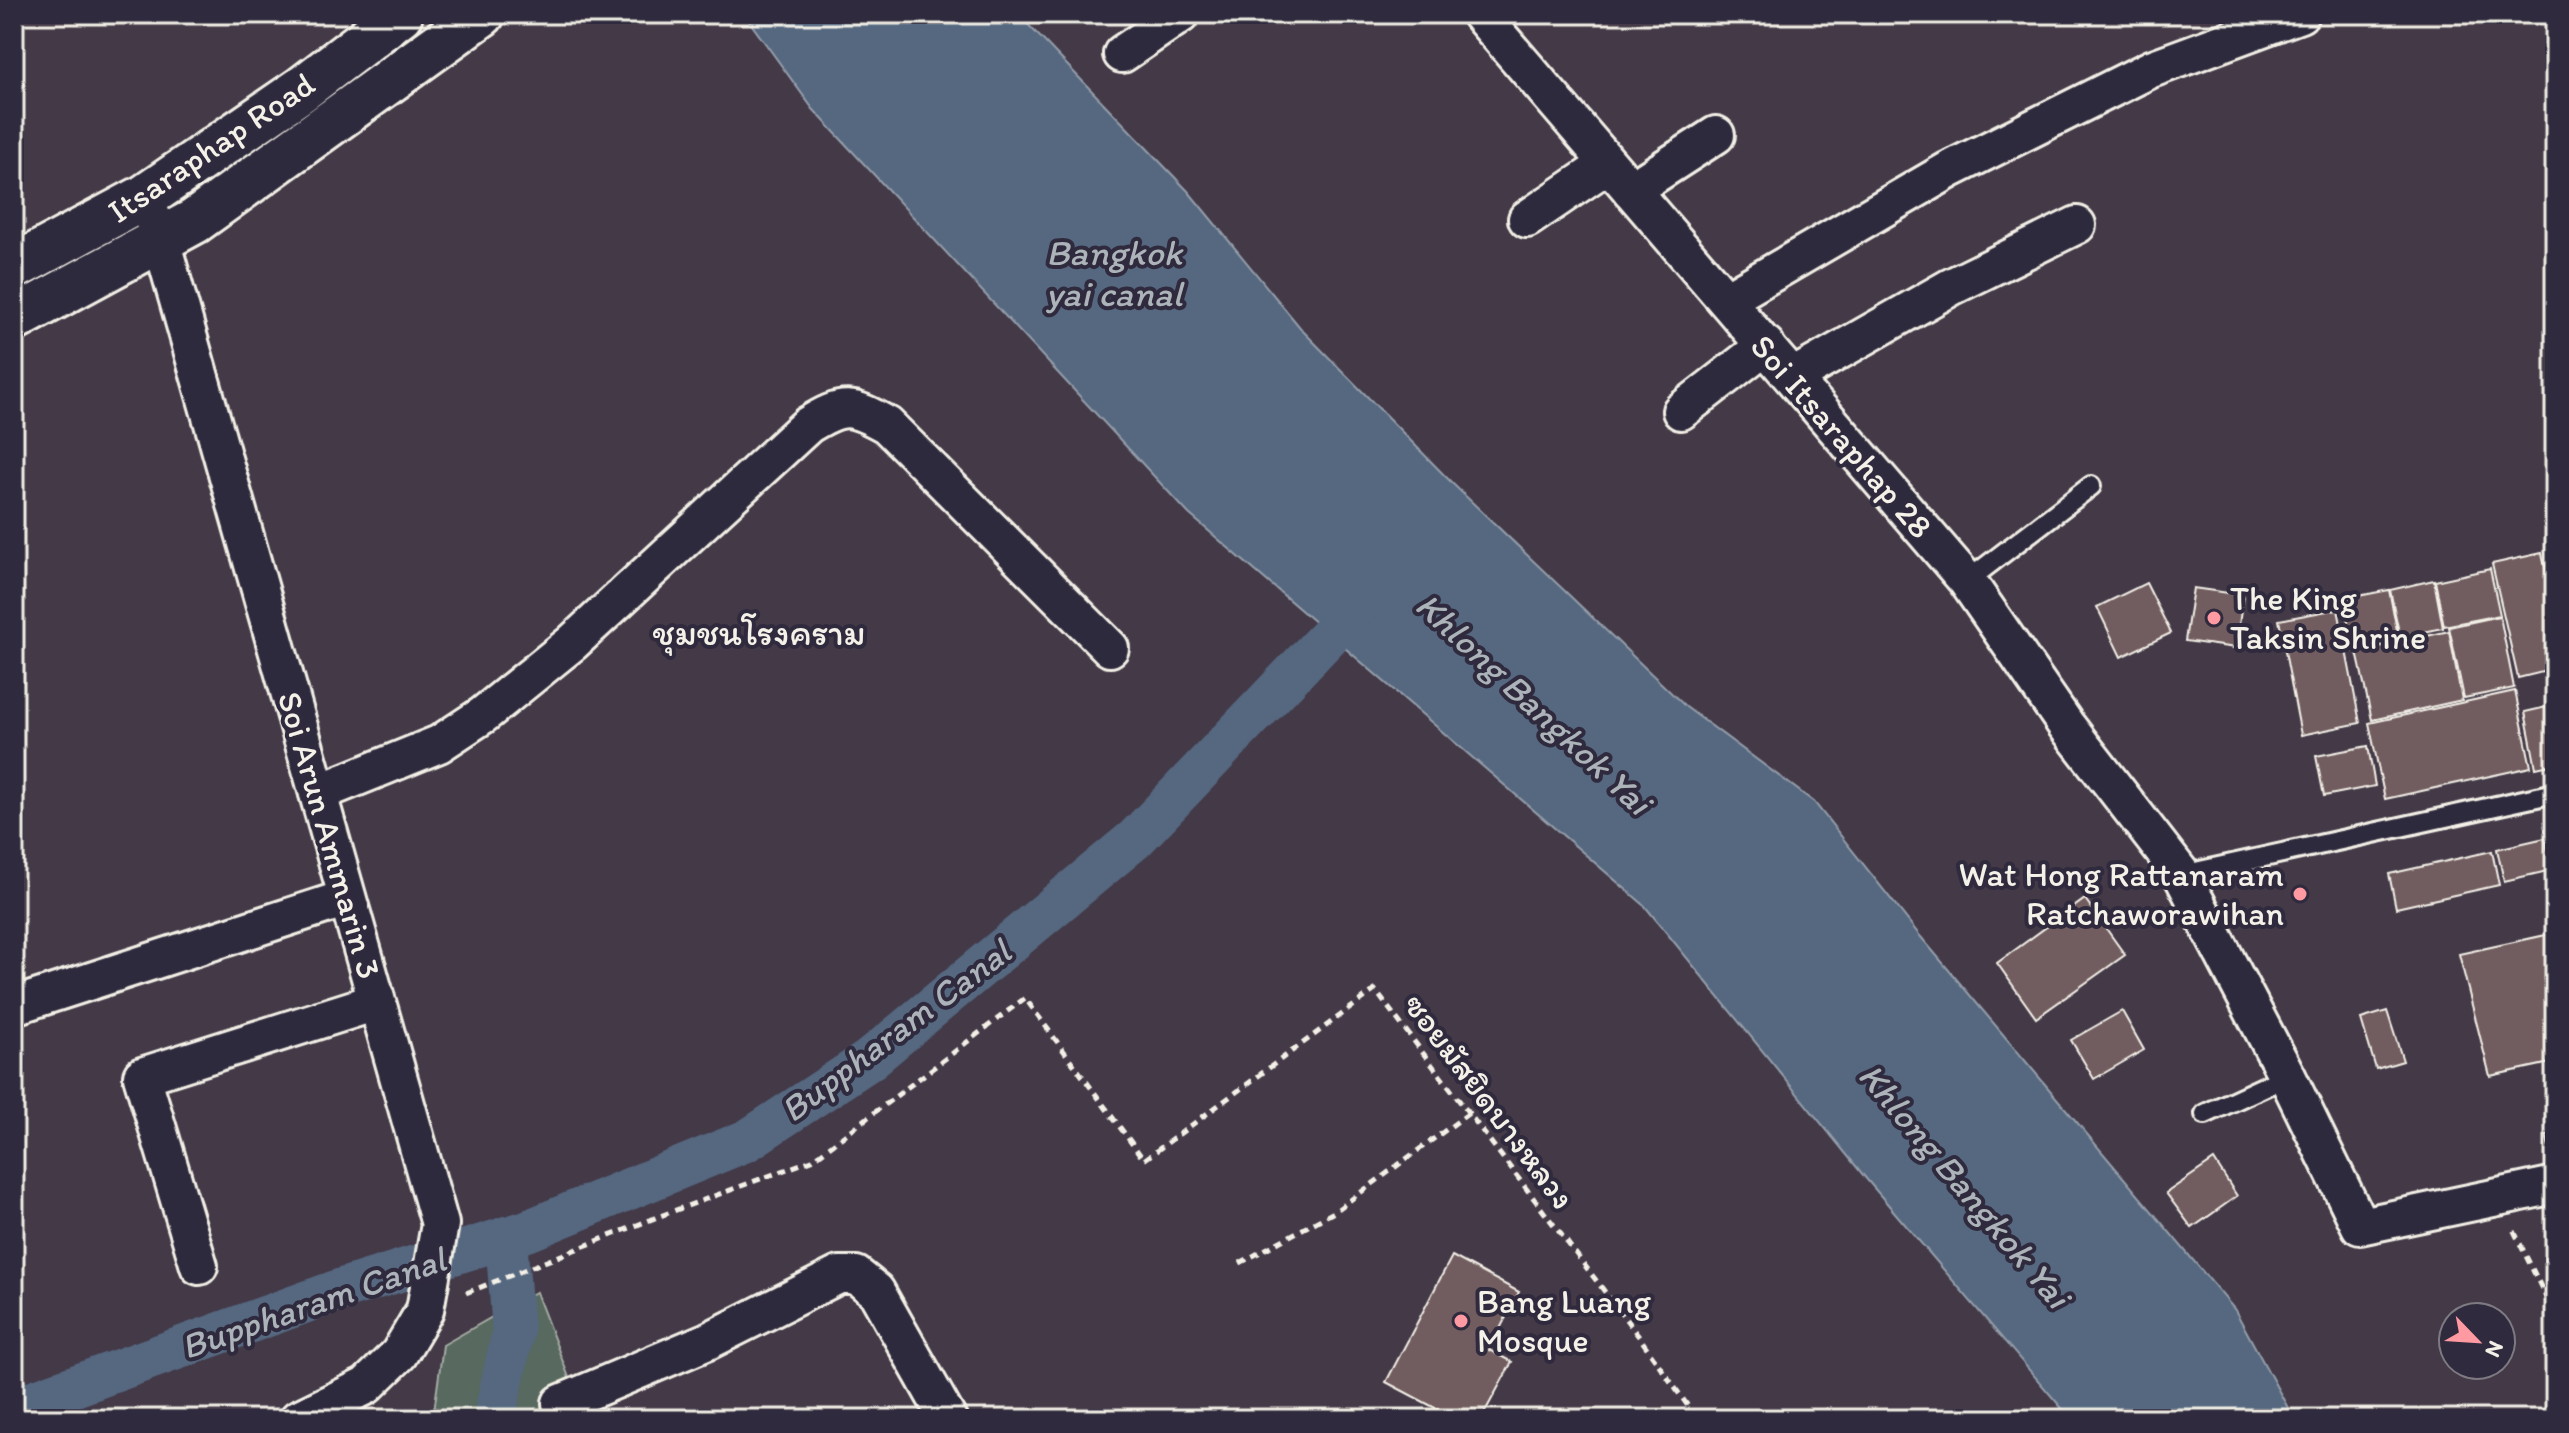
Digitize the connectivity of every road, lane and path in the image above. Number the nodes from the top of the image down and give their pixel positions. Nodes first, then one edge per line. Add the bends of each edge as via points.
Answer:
1 (400, 14) edge
2 (482, 14) edge
3 (1181, 14) edge
4 (1480, 14) edge
5 (2300, 14) edge
6 (1122, 54) dead end
7 (1716, 135) dead end
8 (1619, 177) junction
9 (145, 197) junction
10 (1527, 219) dead end
11 (2077, 225) dead end
12 (161, 240) junction
13 (14, 267) edge
14 (1726, 300) junction
15 (14, 319) edge
16 (1766, 345) junction
17 (1793, 377) junction
18 (1681, 411) dead end
19 (2091, 486) dead end
20 (1967, 581) junction
21 (1110, 648) dead end
22 (318, 793) junction
23 (2555, 793) edge
24 (2182, 875) junction
25 (347, 898) junction
26 (376, 1002) junction
27 (20, 1004) dead end
28 (2287, 1076) junction
29 (1469, 1113) junction
30 (2205, 1114) dead end
31 (2555, 1185) edge
32 (2497, 1196) junction
33 (1240, 1263) dead end
34 (199, 1266) dead end
35 (446, 1285) junction
36 (2555, 1316) edge
37 (561, 1403) dead end
38 (298, 1419) edge
39 (948, 1419) edge
40 (1697, 1419) edge

1 - 9 main road, Itsaraphap Road
2 - 12 main road via 195,221
3 - 6 street
4 - 8 street, Soi Itsaraphap 28
5 - 14 street via 2151,69 1949,170
7 - 8 street
8 - 10 street
8 - 14 street, Soi Itsaraphap 28
9 - 12 street, Soi Arun Ammarin 3
9 - 13 main road, Itsaraphap Road
11 - 17 street via 1951,287
12 - 15 main road
12 - 22 street, Soi Arun Ammarin 3
14 - 16 street, Soi Itsaraphap 28
16 - 17 street, Soi Itsaraphap 28
16 - 18 street
17 - 20 street, Soi Itsaraphap 28
19 - 20 lane
20 - 24 street, Soi Itsaraphap 28 via 2066,725
21 - 22 street via 887,425 859,409 834,409 808,425 572,643 483,715 439,744
22 - 25 street, Soi Arun Ammarin 3
23 - 24 lane
24 - 28 street, Soi Itsaraphap 28
25 - 26 street, Soi Arun Ammarin 3
25 - 27 street
26 - 34 street via 142,1076
26 - 35 street, Soi Arun Ammarin 3 via 440,1224
28 - 30 lane
28 - 32 street, Soi Itsaraphap 28 via 2360,1226
29 - 33 path via 1334,1212
29 - 35 path, ซอยมัสยิดบางหลวง via 1375,990 1144,1160 1025,998 812,1160 593,1243
29 - 40 path, ซอยมัสยิดบางหลวง
31 - 32 street
32 - 36 path
35 - 38 street, Soi Arun Ammarin 3 via 399,1354 366,1386
37 - 39 street via 708,1341 839,1275 856,1275 876,1291

